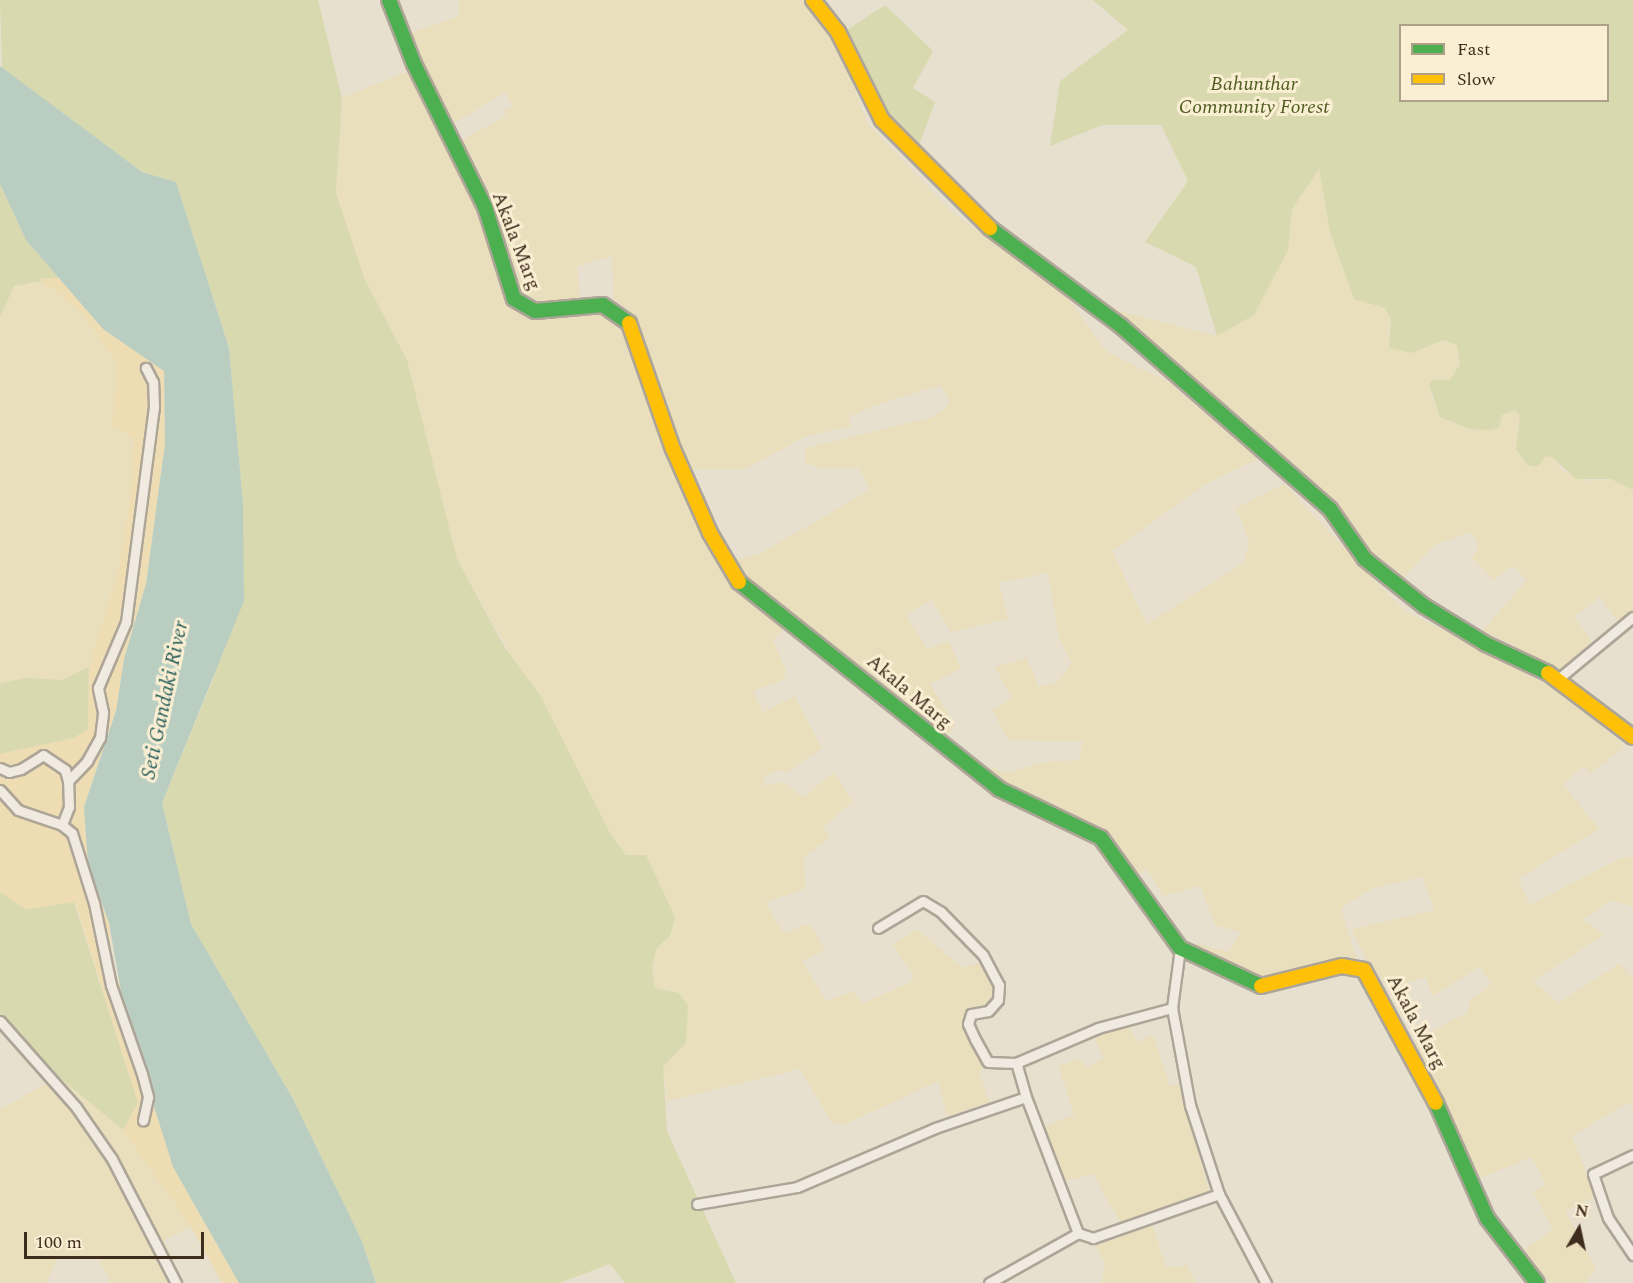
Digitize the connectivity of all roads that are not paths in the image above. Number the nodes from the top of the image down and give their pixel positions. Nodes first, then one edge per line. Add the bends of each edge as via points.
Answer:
1 (389, 0) edge
2 (813, 0) edge
3 (146, 368) dead end
4 (1633, 617) edge
5 (1558, 679) junction
6 (1633, 737) edge
7 (0, 768) edge
8 (68, 781) junction
9 (0, 790) edge
10 (62, 825) junction
11 (878, 928) dead end
12 (1180, 948) junction
13 (1172, 1008) junction
14 (0, 1021) edge
15 (1016, 1063) junction
16 (1026, 1097) junction
17 (143, 1120) dead end
18 (1633, 1155) edge
19 (1219, 1194) junction
20 (697, 1204) dead end
21 (1078, 1233) junction
22 (1633, 1255) edge
23 (176, 1283) edge
24 (989, 1283) edge
25 (1266, 1283) edge
26 (1537, 1283) edge

1 - 12 main road, Akala Marg via 414,64 485,207 514,299 535,311 603,305 627,318 673,449 710,533 743,589 758,604 833,653 882,700 999,789 1101,838
2 - 5 main road via 838,32 882,120 1004,242 1121,326 1330,509 1373,566 1477,639
3 - 8 street via 153,381 154,407 126,622 98,687 103,712 100,738 87,761
4 - 5 street
5 - 6 main road
7 - 8 street via 9,772 21,769 43,755 65,770
8 - 10 street via 69,807
9 - 10 street via 18,810
10 - 17 street via 80,854 81,874 94,903 111,985 142,1074 148,1097
11 - 15 street via 923,901 941,912 982,955 999,985 999,1000 988,1011 971,1014 968,1024 975,1039 988,1062
12 - 13 street
12 - 26 main road, Akala Marg via 1263,987 1342,966 1364,970 1426,1082 1487,1218
13 - 15 street via 1098,1028
13 - 19 street via 1190,1105
14 - 23 street via 76,1107 112,1159
15 - 16 street
16 - 20 street via 935,1128 797,1187
16 - 21 street
18 - 22 street via 1593,1174 1608,1218
19 - 21 street via 1094,1238
19 - 25 street
21 - 24 street

